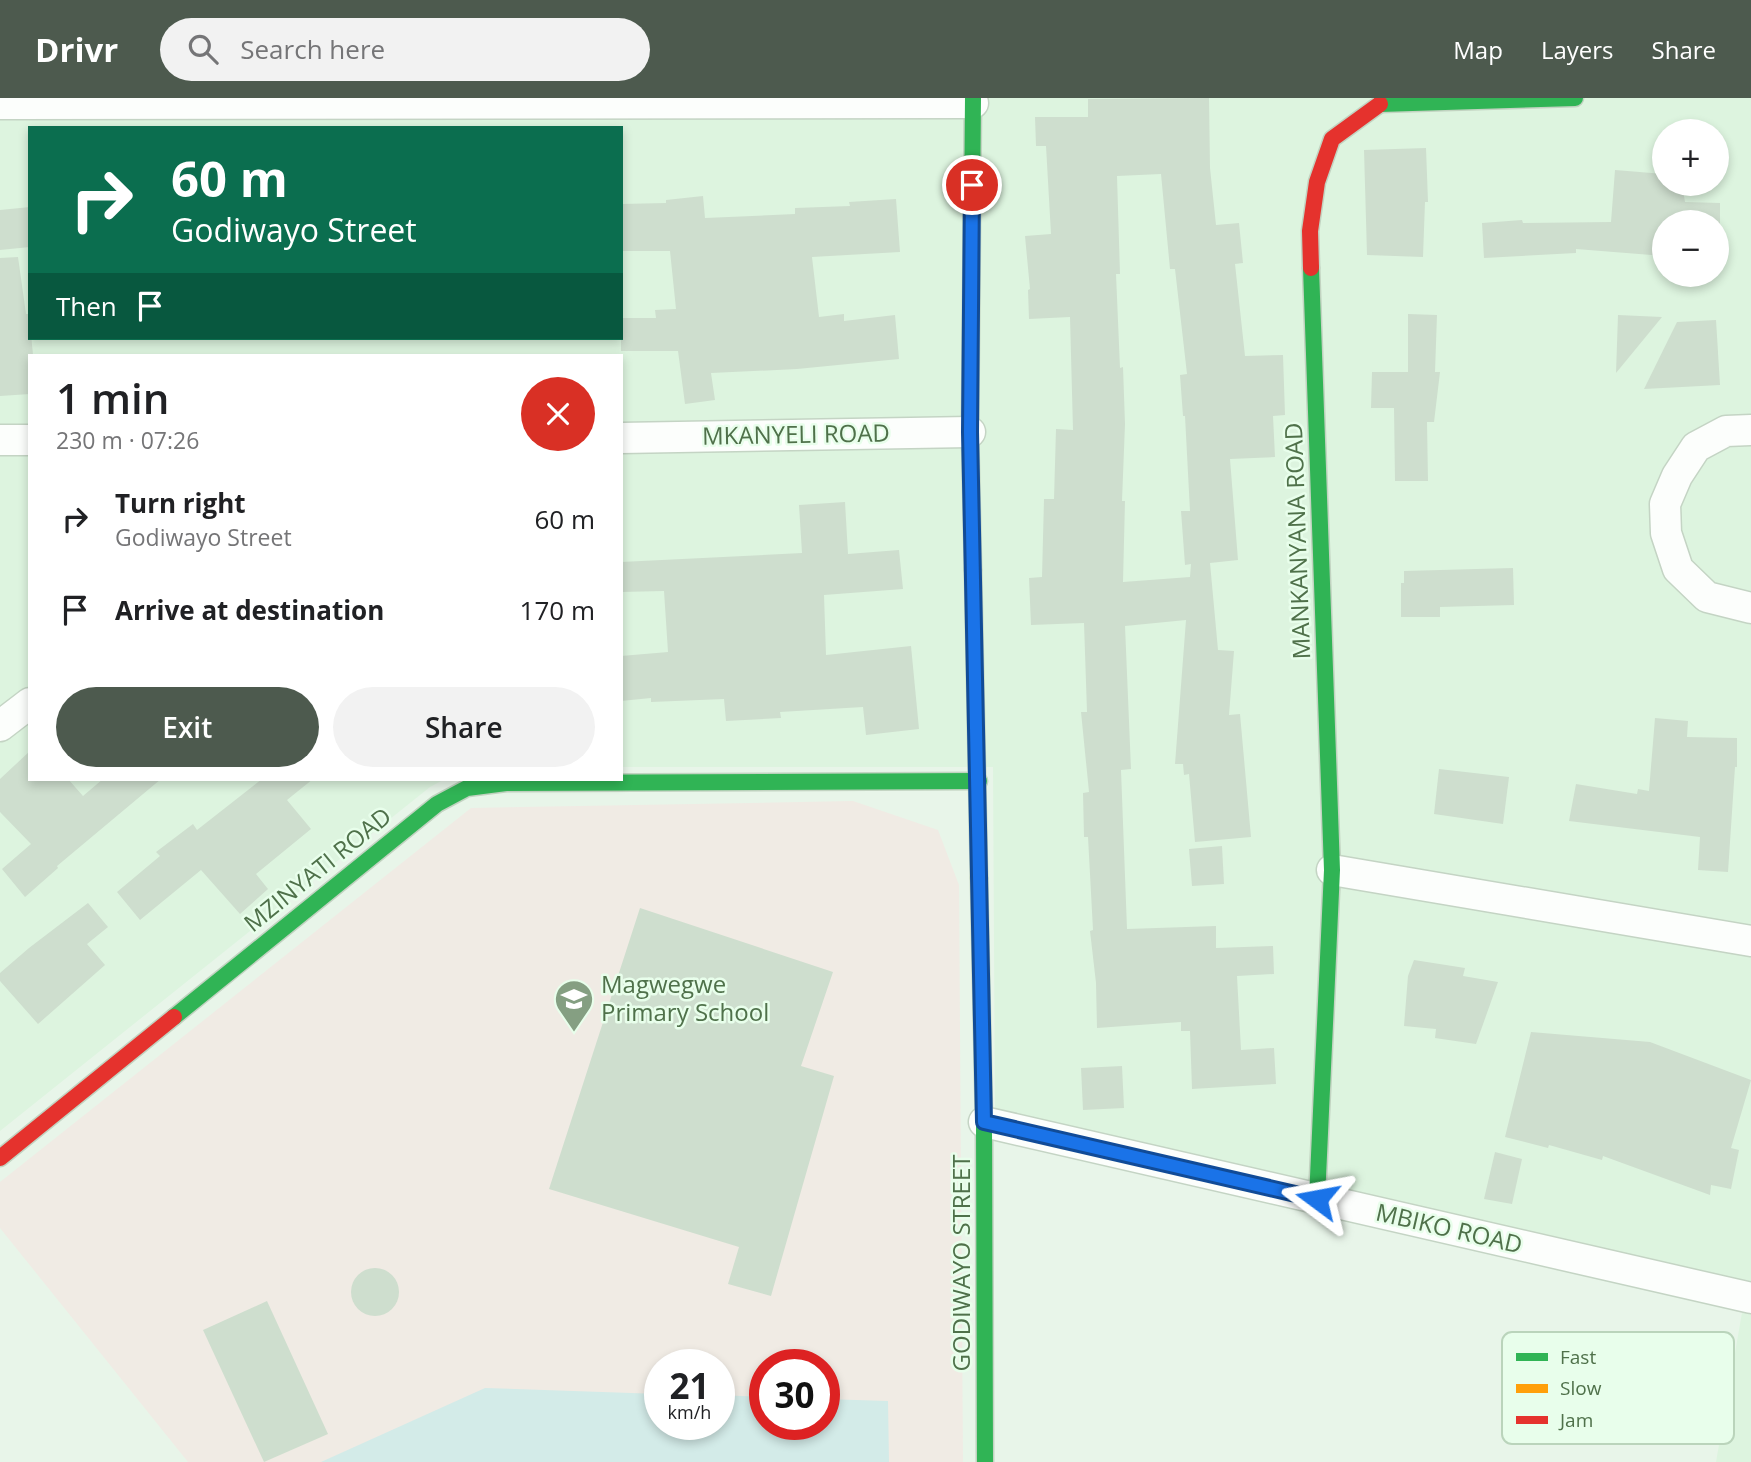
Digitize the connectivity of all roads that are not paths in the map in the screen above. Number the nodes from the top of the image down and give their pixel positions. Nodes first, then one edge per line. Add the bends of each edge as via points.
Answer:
1 (1575, 98) edge
2 (973, 100) edge
3 (0, 104) edge
4 (1751, 430) edge
5 (970, 432) junction
6 (623, 438) edge
7 (0, 440) edge
8 (28, 440) edge
9 (1751, 608) edge
10 (28, 705) edge
11 (0, 726) edge
12 (979, 781) junction
13 (1332, 870) junction
14 (1751, 941) edge
15 (984, 1122) junction
16 (0, 1158) edge
17 (1317, 1199) junction
18 (1751, 1298) edge
19 (985, 1462) edge

1 - 13 street, MANKANYANA ROAD via 1378,104 1332,139 1317,182 1310,231
2 - 3 street
2 - 5 street, GODIWAYO STREET
4 - 9 street via 1726,431 1696,447 1665,504 1666,533 1678,569 1707,597
5 - 6 street, MKANYELI ROAD
5 - 12 street, GODIWAYO STREET
7 - 8 street
10 - 11 street
12 - 15 street, GODIWAYO STREET
12 - 16 street, MZINYATI ROAD via 506,783 467,788 437,804
13 - 14 street
13 - 17 street, MANKANYANA ROAD
15 - 17 street, MBIKO ROAD
15 - 19 street, GODIWAYO STREET
17 - 18 street, MBIKO ROAD

